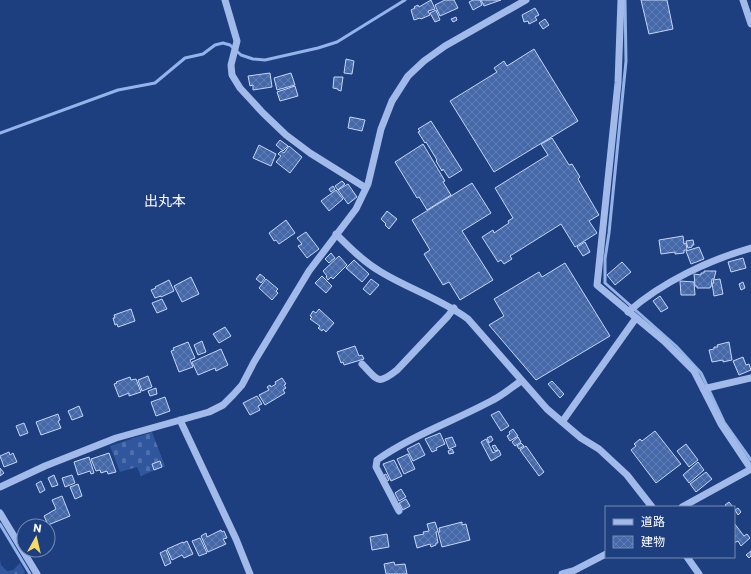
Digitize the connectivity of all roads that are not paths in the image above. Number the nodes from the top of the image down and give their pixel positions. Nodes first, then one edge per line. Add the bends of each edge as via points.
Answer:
1 (225, 0) edge
2 (526, 0) edge
3 (621, 0) edge
4 (743, 0) edge
5 (751, 24) edge
6 (366, 188) junction
7 (336, 234) junction
8 (751, 248) edge
9 (454, 308) junction
10 (628, 312) junction
11 (636, 318) junction
12 (362, 364) dead end
13 (751, 378) edge
14 (521, 381) junction
15 (703, 389) junction
16 (180, 420) junction
17 (562, 422) junction
18 (751, 469) edge
19 (0, 487) edge
20 (651, 506) edge
21 (684, 506) edge
22 (400, 511) dead end
23 (0, 514) edge
24 (605, 555) edge
25 (688, 558) edge
26 (37, 574) edge
27 (250, 574) edge
28 (562, 574) edge
29 (698, 574) edge

1 - 6 street via 237,41 231,65 232,75 240,88 286,135
2 - 6 street via 445,46 408,76 392,101 381,129
3 - 10 street via 618,83 597,285
4 - 5 street
6 - 7 street via 356,209
7 - 9 street via 356,254 380,272
7 - 16 street via 294,295 242,385 223,405
8 - 10 street via 707,263 657,290
9 - 12 street via 397,370 383,380 377,380
9 - 14 street via 468,319
10 - 11 street
11 - 15 street via 694,371
11 - 17 street
13 - 15 street
14 - 17 street
14 - 22 street via 494,400 430,430 377,460 376,467
15 - 18 street via 721,424
16 - 19 street via 116,438
16 - 27 street
17 - 20 street via 599,449 627,475
18 - 21 street
23 - 26 street
24 - 28 street via 573,572
25 - 29 street

